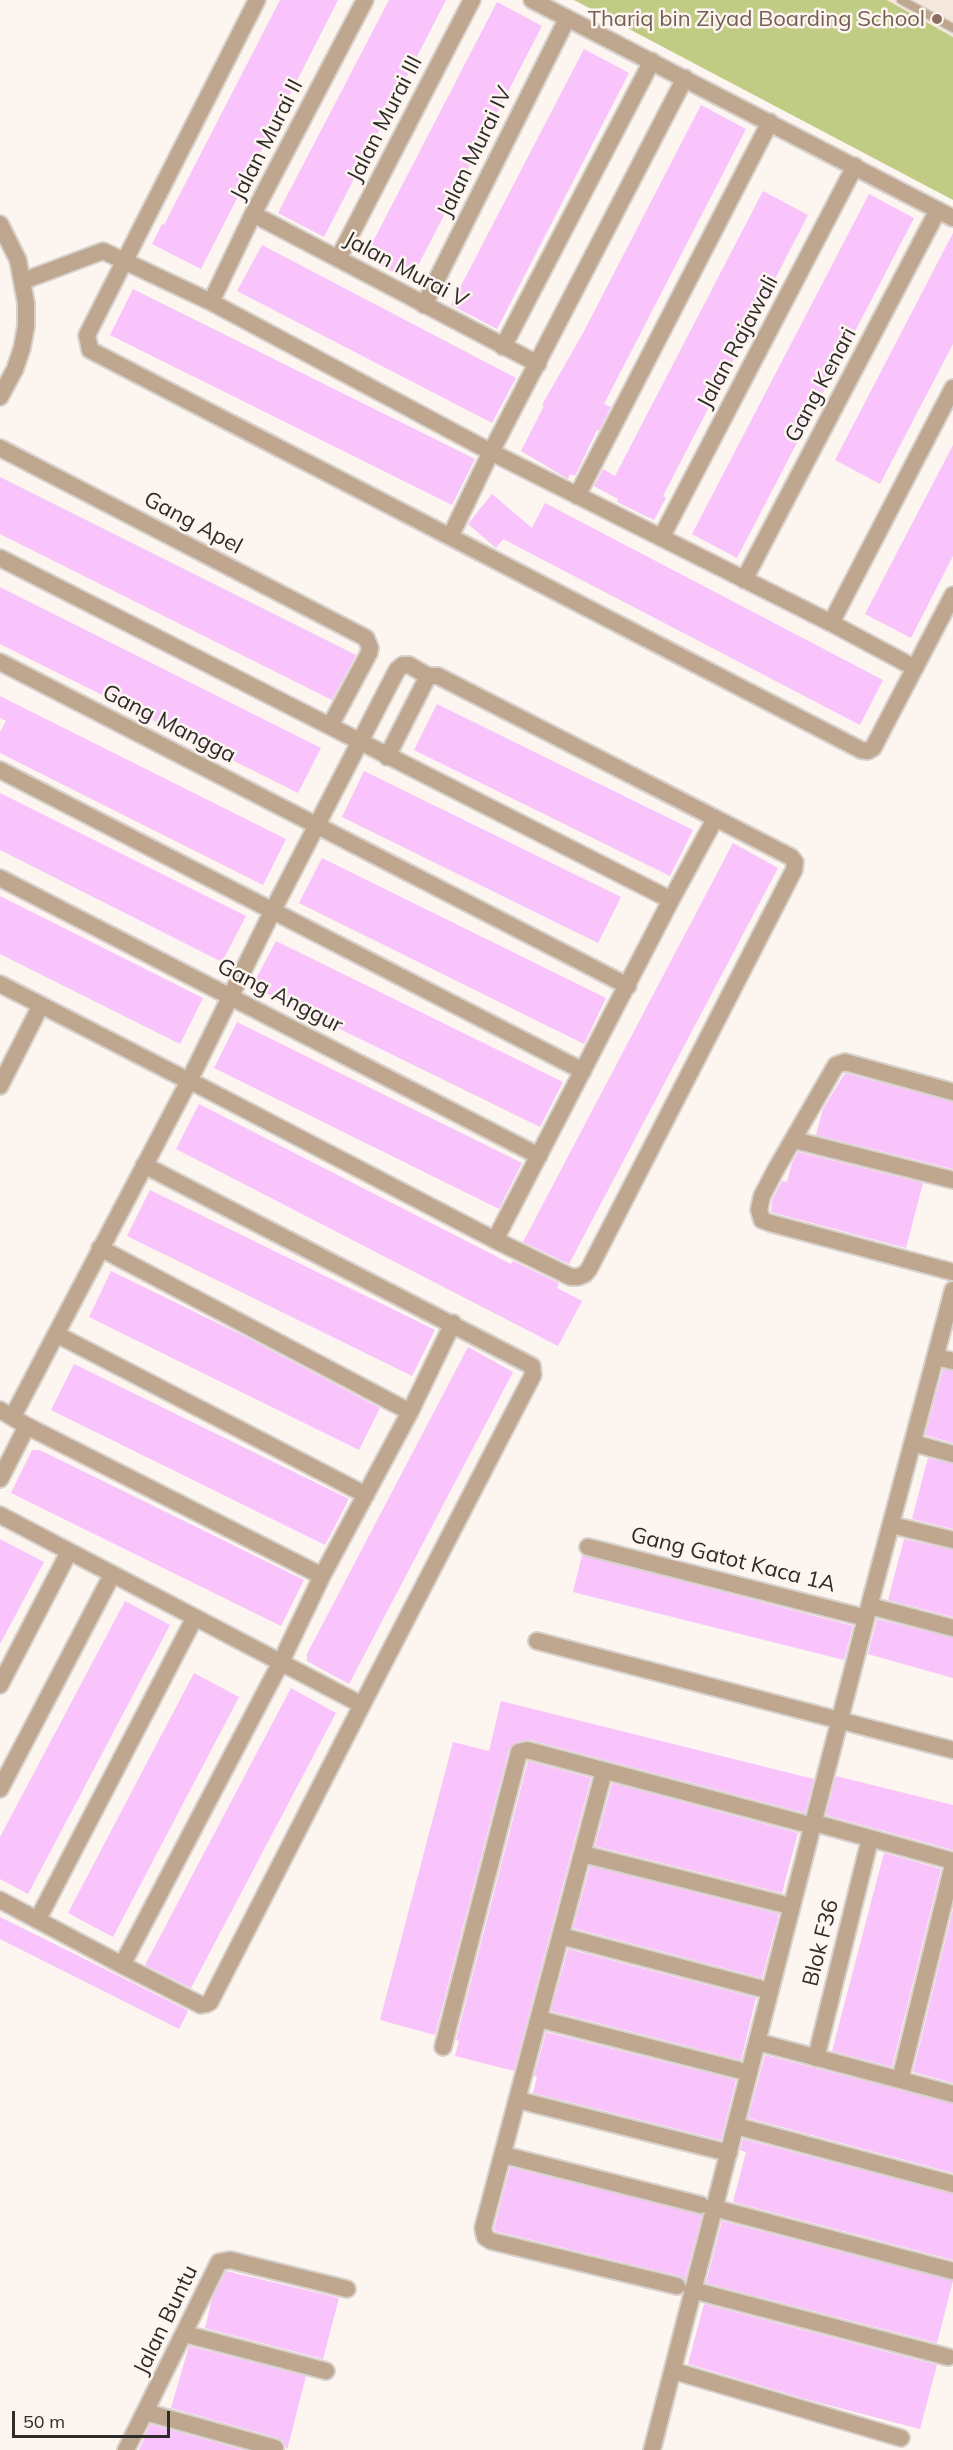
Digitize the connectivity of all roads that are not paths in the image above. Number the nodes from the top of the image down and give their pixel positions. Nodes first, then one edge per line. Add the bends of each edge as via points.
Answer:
1 (257, 0) edge
2 (365, 0) edge
3 (472, 0) edge
4 (532, 0) edge
5 (906, 1) edge
6 (567, 19) junction
7 (953, 28) edge
8 (652, 62) junction
9 (685, 78) junction
10 (770, 122) junction
11 (855, 166) junction
12 (938, 210) junction
13 (253, 214) junction
14 (953, 218) edge
15 (0, 224) edge
16 (338, 259) junction
17 (125, 261) junction
18 (23, 281) junction
19 (212, 302) junction
20 (424, 305) junction
21 (503, 347) junction
22 (538, 364) junction
23 (953, 388) edge
24 (0, 397) edge
25 (0, 448) edge
26 (491, 452) junction
27 (577, 496) junction
28 (451, 535) junction
29 (661, 538) junction
30 (0, 558) edge
31 (744, 580) junction
32 (953, 595) edge
33 (831, 623) junction
34 (0, 662) edge
35 (915, 668) junction
36 (428, 676) junction
37 (330, 726) junction
38 (361, 742) junction
39 (387, 757) junction
40 (0, 770) edge
41 (715, 819) junction
42 (318, 826) junction
43 (0, 878) edge
44 (670, 900) junction
45 (273, 910) junction
46 (0, 984) edge
47 (628, 986) junction
48 (231, 995) junction
49 (41, 1005) junction
50 (583, 1071) junction
51 (189, 1081) junction
52 (0, 1086) edge
53 (953, 1092) edge
54 (794, 1140) junction
55 (539, 1156) junction
56 (144, 1165) junction
57 (953, 1180) edge
58 (495, 1240) junction
59 (100, 1248) junction
60 (953, 1272) edge
61 (953, 1290) edge
62 (453, 1323) junction
63 (56, 1334) junction
64 (936, 1357) junction
65 (953, 1361) edge
66 (410, 1412) junction
67 (7, 1413) edge
68 (27, 1426) junction
69 (913, 1443) junction
70 (953, 1454) edge
71 (0, 1479) edge
72 (366, 1495) junction
73 (0, 1515) edge
74 (892, 1525) junction
75 (953, 1540) edge
76 (588, 1547) dead end
77 (69, 1552) junction
78 (112, 1575) junction
79 (322, 1576) junction
80 (868, 1612) junction
81 (194, 1618) junction
82 (953, 1628) edge
83 (537, 1641) dead end
84 (280, 1664) junction
85 (0, 1685) edge
86 (362, 1705) junction
87 (840, 1721) junction
88 (953, 1750) edge
89 (604, 1771) junction
90 (0, 1789) edge
91 (808, 1823) junction
92 (870, 1839) junction
93 (583, 1854) junction
94 (953, 1863) edge
95 (0, 1900) edge
96 (782, 1904) dead end
97 (38, 1919) junction
98 (561, 1936) junction
99 (122, 1965) junction
100 (759, 1988) dead end
101 (539, 2019) junction
102 (758, 2042) junction
103 (443, 2047) dead end
104 (816, 2058) junction
105 (738, 2070) dead end
106 (900, 2080) junction
107 (953, 2094) edge
108 (518, 2100) junction
109 (736, 2126) junction
110 (729, 2153) junction
111 (504, 2155) junction
112 (953, 2184) edge
113 (707, 2206) junction
114 (953, 2271) edge
115 (685, 2288) junction
116 (347, 2289) dead end
117 (185, 2334) junction
118 (948, 2357) dead end
119 (326, 2371) dead end
120 (674, 2371) junction
121 (145, 2412) junction
122 (901, 2438) dead end
123 (275, 2448) dead end
124 (126, 2450) edge
125 (652, 2450) edge

1 - 17 street
2 - 13 street, Jalan Murai II
3 - 16 street, Jalan Murai III
4 - 6 street
5 - 7 lane
6 - 8 street
6 - 20 street, Jalan Murai IV
8 - 9 street
8 - 21 street
9 - 10 street
9 - 22 street
10 - 11 street
10 - 27 street
11 - 12 street
11 - 29 street, Jalan Rajawali
12 - 14 street
12 - 31 street, Gang Kenari
13 - 16 street, Jalan Murai V
13 - 19 street, Jalan Murai II
15 - 18 street via 18,260
16 - 20 street, Jalan Murai V
17 - 18 street via 103,251
17 - 19 street
17 - 28 street via 87,335 90,350
18 - 24 street via 26,326 22,348
19 - 26 street
20 - 21 street, Jalan Murai V
21 - 22 street, Jalan Murai V
22 - 26 street
23 - 33 street
25 - 37 street, Gang Apel via 366,638 369,653
26 - 27 street
26 - 28 street
27 - 29 street
28 - 35 street via 861,750 873,748
29 - 31 street
30 - 37 street
31 - 33 street
32 - 35 street
33 - 35 street
34 - 42 street, Gang Mangga
36 - 38 street via 409,665 397,670
36 - 39 street
36 - 41 street via 438,676
37 - 38 street
38 - 39 street
38 - 42 street
39 - 44 street
40 - 45 street
41 - 44 street
41 - 58 street via 791,857 794,870 589,1269 571,1277
42 - 45 street
42 - 47 street, Gang Mangga
43 - 48 street, Gang Anggur
44 - 47 street
45 - 48 street
45 - 50 street
46 - 49 street
47 - 50 street
48 - 51 street
48 - 55 street, Gang Anggur
49 - 51 street
49 - 52 street
50 - 55 street
51 - 56 street
51 - 58 street
53 - 54 street via 845,1062 830,1072
54 - 57 street
54 - 60 street via 762,1196 762,1221
55 - 58 street
56 - 59 street
56 - 62 street
59 - 63 street
59 - 66 street
61 - 64 street
62 - 66 street
62 - 86 street via 526,1362 532,1366 533,1375
63 - 67 street
63 - 72 street
64 - 65 street
64 - 69 street
66 - 72 street
67 - 68 street
68 - 71 street
68 - 79 street
69 - 70 street
69 - 74 street
72 - 79 street
73 - 77 street
74 - 75 street
74 - 80 street
76 - 80 street, Gang Gatot Kaca 1A
77 - 78 street
77 - 85 street
78 - 81 street
78 - 90 street
79 - 84 street
80 - 82 street, Gang Gatot Kaca 1A
80 - 87 street
81 - 84 street
81 - 97 street
83 - 87 street
84 - 86 street
84 - 99 street
86 - 99 street via 210,2002 201,2005
87 - 88 street
87 - 91 street
89 - 91 street
89 - 93 street
89 - 103 street via 527,1750 519,1752
91 - 92 street
91 - 102 street
92 - 94 street
92 - 104 street, Blok F36
93 - 96 street
93 - 98 street
94 - 106 street
95 - 97 street
97 - 99 street
98 - 100 street
98 - 101 street
101 - 105 street
101 - 108 street
102 - 104 street
102 - 109 street
104 - 106 street
106 - 107 street
108 - 110 street
108 - 111 street
109 - 110 street
109 - 112 street
110 - 113 street
111 - 113 street
111 - 115 street via 483,2228 485,2237
113 - 114 street
113 - 115 street
115 - 118 street
115 - 120 street
116 - 117 street, Jalan Buntu via 223,2260
117 - 119 street
117 - 121 street, Jalan Buntu
120 - 122 street
120 - 125 street
121 - 123 street
121 - 124 street, Jalan Buntu

